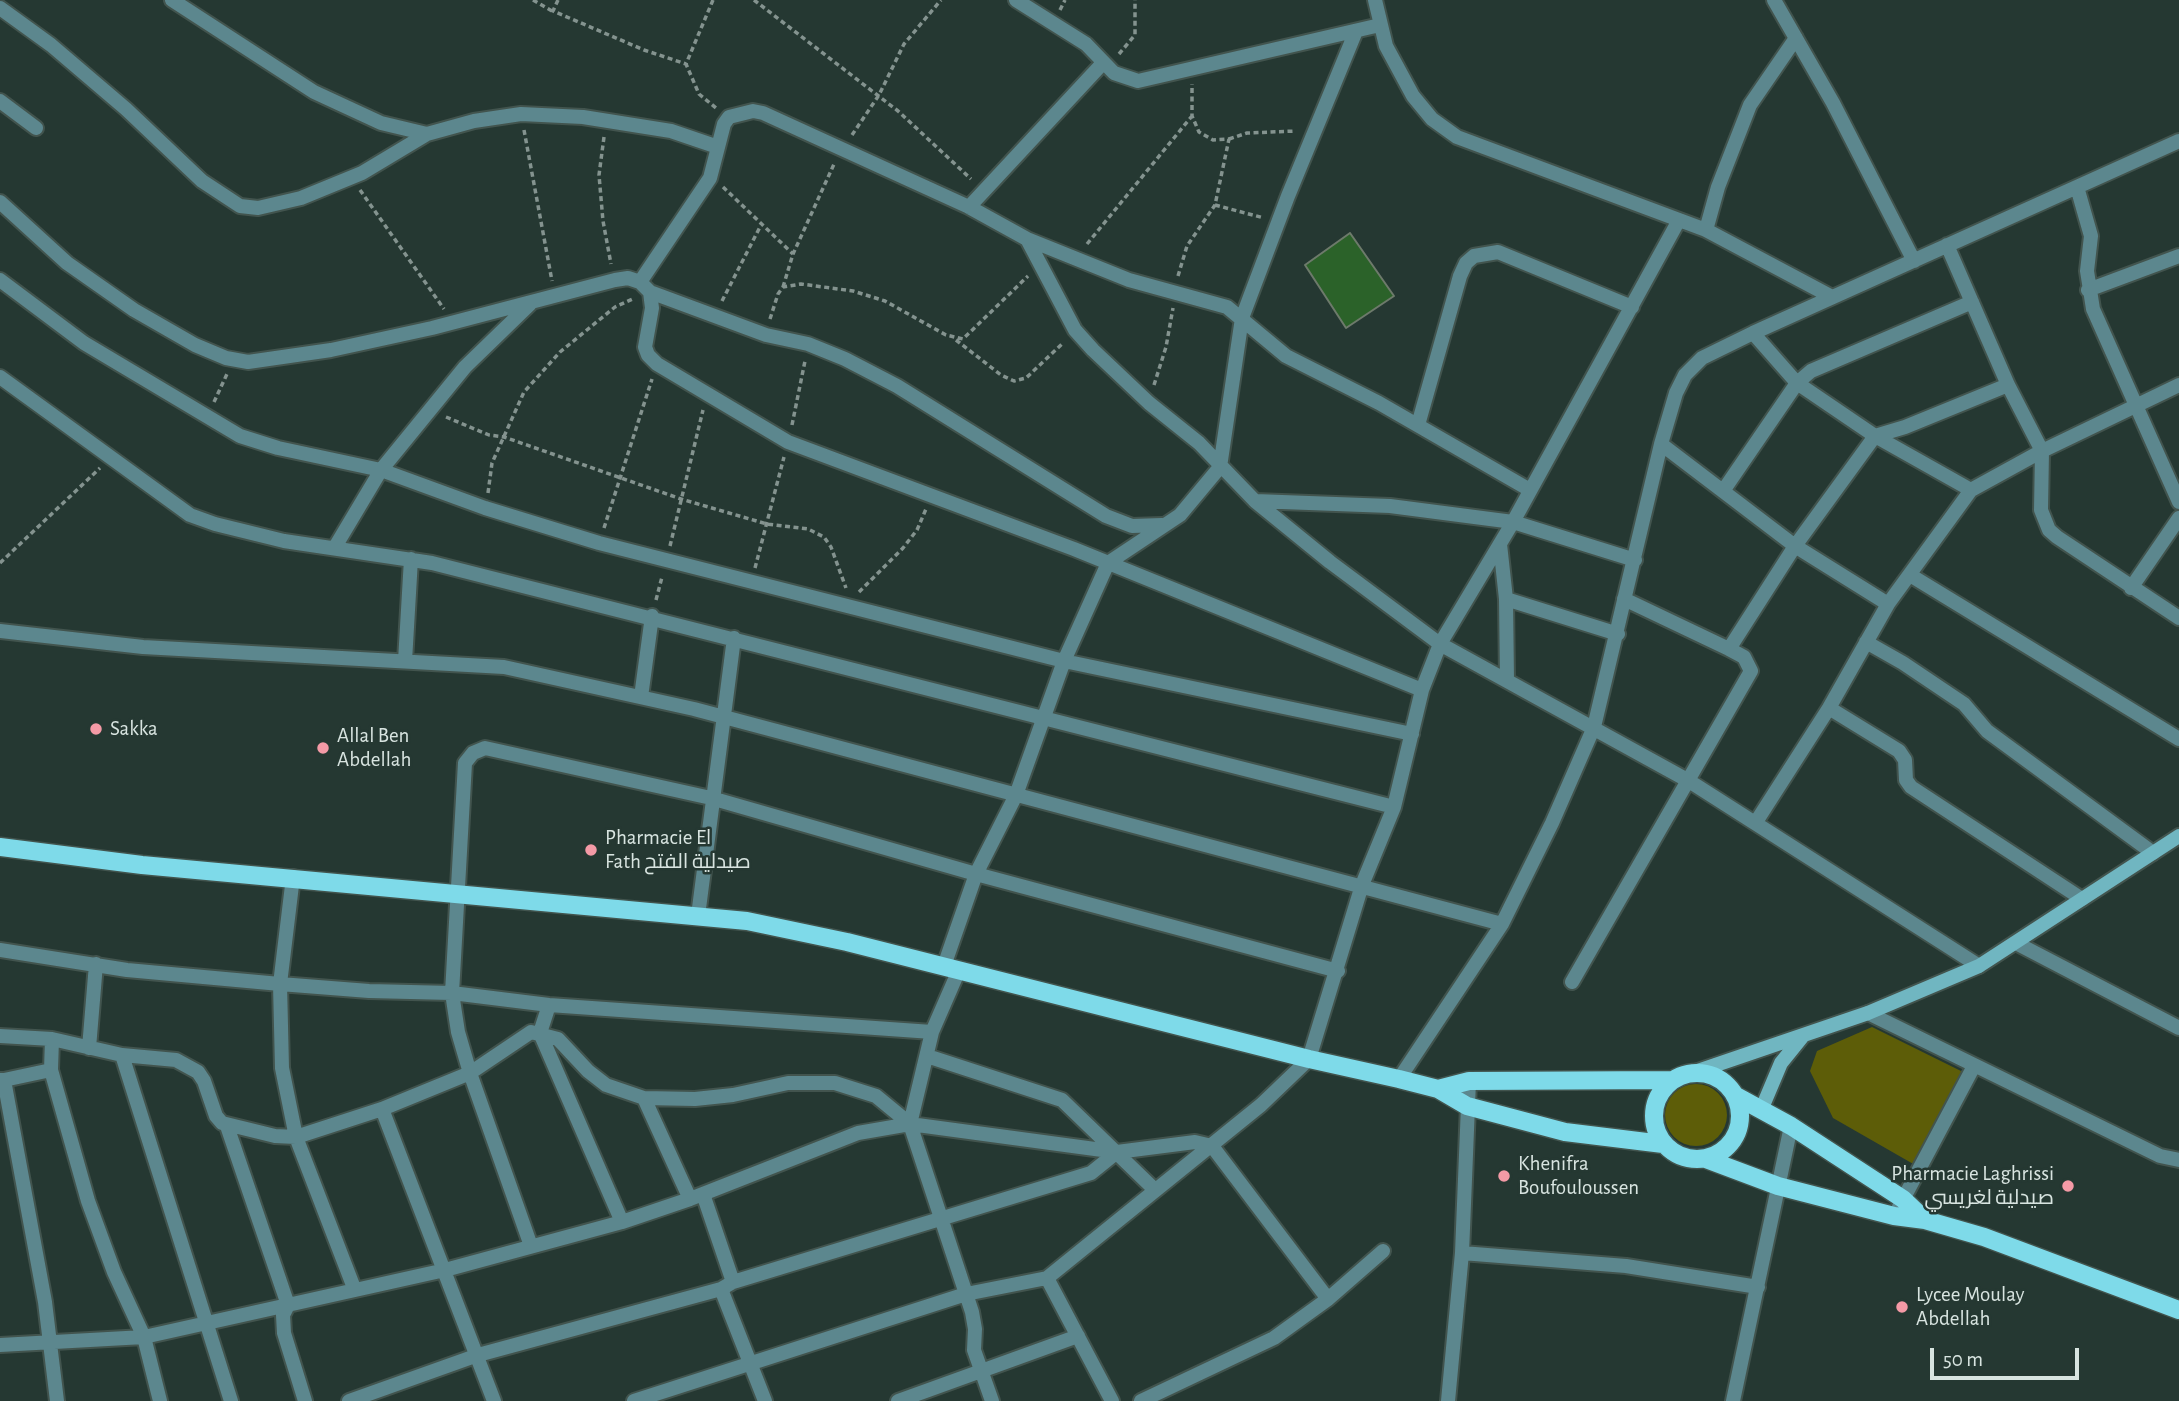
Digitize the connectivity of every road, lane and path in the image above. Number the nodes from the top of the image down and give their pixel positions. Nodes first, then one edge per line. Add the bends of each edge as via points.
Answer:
1 (173, 0) edge
2 (533, 0) edge
3 (558, 0) edge
4 (713, 0) edge
5 (754, 0) edge
6 (941, 0) edge
7 (1016, 0) edge
8 (1135, 0) edge
9 (1375, 0) edge
10 (1773, 0) edge
11 (0, 8) edge
12 (553, 11) junction
13 (1380, 25) junction
14 (1356, 31) junction
15 (1796, 38) junction
16 (686, 64) junction
17 (1102, 64) junction
18 (1192, 68) junction
19 (878, 95) junction
20 (0, 101) edge
21 (521, 114) junction
22 (1192, 116) junction
23 (729, 117) junction
24 (607, 121) junction
25 (36, 128) dead end
26 (1315, 131) junction
27 (427, 134) junction
28 (1229, 139) junction
29 (2179, 141) edge
30 (718, 148) junction
31 (842, 149) junction
32 (352, 177) junction
33 (710, 177) junction
34 (2077, 187) junction
35 (983, 191) junction
36 (0, 202) edge
37 (1215, 205) junction
38 (970, 207) junction
39 (1679, 220) junction
40 (1278, 222) junction
41 (761, 225) junction
42 (1706, 230) junction
43 (1027, 239) junction
44 (1947, 245) junction
45 (793, 254) junction
46 (2179, 256) edge
47 (1075, 258) junction
48 (1914, 261) junction
49 (1040, 263) junction
50 (0, 280) edge
51 (615, 280) junction
52 (645, 287) junction
53 (783, 287) junction
54 (2088, 289) junction
55 (1175, 293) junction
56 (555, 297) junction
57 (1832, 297) junction
58 (1972, 302) junction
59 (531, 304) junction
60 (1632, 307) junction
61 (716, 317) junction
62 (1242, 318) junction
63 (454, 322) junction
64 (1076, 330) junction
65 (1753, 333) junction
66 (766, 335) junction
67 (954, 339) junction
68 (808, 344) junction
69 (233, 359) junction
70 (657, 364) junction
71 (0, 377) edge
72 (1797, 383) junction
73 (2008, 385) junction
74 (2179, 385) edge
75 (707, 395) junction
76 (1149, 403) junction
77 (2136, 404) junction
78 (431, 410) junction
79 (206, 418) junction
80 (1418, 425) junction
81 (1875, 436) junction
82 (504, 437) junction
83 (788, 442) junction
84 (1661, 444) junction
85 (2042, 452) junction
86 (110, 458) junction
87 (1220, 467) junction
88 (381, 470) junction
89 (618, 477) junction
90 (1530, 490) junction
91 (1971, 490) junction
92 (1723, 491) junction
93 (930, 496) junction
94 (681, 499) junction
95 (1255, 501) junction
96 (2179, 502) edge
97 (485, 508) junction
98 (2179, 518) edge
99 (1513, 522) junction
100 (1166, 523) junction
101 (767, 524) junction
102 (599, 543) junction
103 (1500, 544) junction
104 (335, 547) junction
105 (1795, 547) junction
106 (667, 558) junction
107 (411, 559) junction
108 (1635, 560) junction
109 (0, 563) edge
110 (1108, 563) junction
111 (1910, 575) junction
112 (752, 580) junction
113 (2132, 588) junction
114 (1506, 598) junction
115 (1624, 599) junction
116 (1888, 604) junction
117 (652, 616) junction
118 (2179, 618) edge
119 (0, 631) edge
120 (1618, 634) junction
121 (734, 638) junction
122 (1866, 642) junction
123 (1440, 644) junction
124 (1729, 649) junction
125 (1064, 660) junction
126 (405, 661) junction
127 (1507, 680) junction
128 (1422, 690) junction
129 (641, 697) junction
130 (1829, 708) junction
131 (724, 717) junction
132 (1042, 717) junction
133 (1594, 727) junction
134 (1412, 734) junction
135 (2179, 739) edge
136 (1689, 780) junction
137 (1016, 795) junction
138 (711, 798) junction
139 (1394, 807) junction
140 (1756, 822) junction
141 (2179, 836) edge
142 (0, 847) edge
143 (2153, 853) junction
144 (976, 874) junction
145 (293, 877) junction
146 (1362, 885) junction
147 (459, 895) junction
148 (2082, 899) junction
149 (698, 916) junction
150 (1502, 924) junction
151 (2016, 943) junction
152 (0, 950) edge
153 (96, 964) junction
154 (1979, 966) junction
155 (952, 968) junction
156 (1338, 971) junction
157 (1572, 982) dead end
158 (280, 984) junction
159 (452, 993) junction
160 (549, 1005) junction
161 (1868, 1013) junction
162 (2179, 1027) edge
163 (932, 1031) junction
164 (540, 1032) junction
165 (0, 1036) edge
166 (1802, 1036) junction
167 (52, 1039) junction
168 (89, 1048) junction
169 (122, 1055) junction
170 (927, 1056) junction
171 (1309, 1059) junction
172 (1974, 1066) junction
173 (51, 1070) junction
174 (1695, 1072) junction
175 (470, 1073) junction
176 (1399, 1079) junction
177 (2, 1080) edge
178 (1672, 1080) junction
179 (1469, 1081) junction
180 (1438, 1089) junction
181 (1736, 1096) junction
182 (644, 1098) junction
183 (1467, 1106) junction
184 (1762, 1108) junction
185 (382, 1109) junction
186 (910, 1124) junction
187 (227, 1126) junction
188 (1791, 1126) junction
189 (296, 1137) junction
190 (1663, 1144) junction
191 (1212, 1146) junction
192 (1116, 1152) junction
193 (1706, 1159) junction
194 (2179, 1160) edge
195 (1779, 1186) junction
196 (1154, 1189) junction
197 (697, 1197) junction
198 (1903, 1199) junction
199 (1894, 1216) junction
200 (941, 1218) junction
201 (1925, 1220) junction
202 (622, 1222) junction
203 (531, 1246) junction
204 (1383, 1251) dead end
205 (1462, 1253) junction
206 (445, 1270) junction
207 (1047, 1278) junction
208 (727, 1285) junction
209 (1758, 1287) junction
210 (354, 1288) junction
211 (966, 1294) junction
212 (1328, 1299) junction
213 (288, 1305) junction
214 (2179, 1310) edge
215 (207, 1325) junction
216 (1078, 1336) junction
217 (144, 1337) junction
218 (48, 1342) junction
219 (0, 1345) edge
220 (478, 1355) junction
221 (751, 1365) junction
222 (980, 1374) junction
223 (57, 1401) edge
224 (160, 1401) edge
225 (231, 1401) edge
226 (305, 1401) edge
227 (349, 1401) edge
228 (494, 1401) edge
229 (634, 1401) edge
230 (765, 1401) edge
231 (898, 1401) edge
232 (992, 1401) edge
233 (1112, 1401) edge
234 (1141, 1401) edge
235 (1448, 1401) edge
236 (1733, 1401) edge

1 - 27 street via 326,97 381,123
2 - 12 path
3 - 12 path
4 - 16 path
5 - 19 path
6 - 19 path via 904,44
7 - 17 street via 1086,44
8 - 17 path via 1135,35 1125,51
9 - 13 street
10 - 15 street
11 - 32 street via 126,109 202,181 240,206 258,208 302,198
12 - 16 path
13 - 14 street
13 - 39 street via 1413,96 1432,119 1457,137
14 - 18 street
14 - 26 street
15 - 42 street via 1750,105
15 - 48 street
16 - 23 path via 699,94
17 - 18 street via 1123,78 1138,81
17 - 35 street
18 - 22 path
19 - 31 path
19 - 35 path
20 - 25 street
21 - 24 street
21 - 27 street
21 - 56 path
22 - 28 path via 1199,132 1213,140
22 - 47 path
23 - 30 street
23 - 31 street via 763,113
24 - 30 street via 671,131
24 - 51 path via 599,175
26 - 28 path via 1247,133
26 - 40 street
27 - 32 street
28 - 37 path
29 - 34 street
30 - 33 street
31 - 38 street
31 - 45 path
32 - 63 path
33 - 41 path
33 - 52 street
34 - 44 street
34 - 54 street via 2091,236
35 - 38 street
36 - 69 street via 67,263 134,310 195,345
37 - 40 path
37 - 55 path via 1187,246
38 - 43 street
39 - 42 street
39 - 60 street
40 - 62 street
41 - 45 path
41 - 61 path
42 - 57 street
43 - 47 street
43 - 49 street
44 - 48 street
44 - 58 street
45 - 53 path
46 - 54 street
47 - 55 street
48 - 57 street
49 - 64 street
49 - 67 path via 972,332
50 - 79 street via 84,343
51 - 52 street via 628,278
51 - 56 street
52 - 61 street
52 - 70 street via 651,321 645,347
52 - 82 path via 559,352 524,393
53 - 66 path
53 - 67 path via 801,284 853,291 885,301
54 - 77 street
55 - 62 street via 1227,307
55 - 76 path via 1166,347
56 - 59 street
57 - 65 street
58 - 72 street via 1811,371
58 - 73 street
59 - 63 street
59 - 78 street via 465,367
60 - 80 street via 1498,251 1474,256 1460,276
60 - 90 street
61 - 66 street
62 - 80 street via 1286,356
62 - 87 street
63 - 69 street via 281,359
64 - 67 path via 1035,371 1014,382
64 - 76 street
65 - 72 street
65 - 84 street via 1702,358 1685,375
66 - 68 street
68 - 83 path
68 - 100 street via 897,386 1105,516 1132,526 1151,528
69 - 79 path
70 - 75 street
70 - 89 path
71 - 86 street
72 - 81 street
72 - 92 street
73 - 81 street
73 - 85 street
74 - 77 street
75 - 83 street
75 - 94 path
76 - 87 street via 1199,443
77 - 85 street
77 - 96 street
78 - 82 path
78 - 88 street
79 - 88 street via 240,436 278,448
80 - 90 street
81 - 91 street
81 - 105 street
82 - 89 path
82 - 97 path via 492,463
83 - 93 street
83 - 101 path
84 - 92 street
84 - 108 street
85 - 91 street
85 - 113 street via 2041,510 2049,530
86 - 104 street via 190,515 265,537
86 - 109 path
87 - 95 street
87 - 100 street via 1194,502
88 - 97 street
88 - 104 street
89 - 94 path
89 - 102 path
90 - 99 street
91 - 111 street
92 - 105 street
93 - 101 path via 917,530 856,593 846,592 839,565 824,537 807,529
93 - 110 street
94 - 101 path
94 - 106 path
95 - 99 street via 1390,506
95 - 123 street
97 - 102 street
98 - 113 street
99 - 103 street
99 - 108 street
100 - 110 street
101 - 112 path
102 - 106 street
103 - 114 street
103 - 123 street
104 - 107 street
105 - 116 street
105 - 124 street
106 - 112 street
106 - 117 path
107 - 117 street
107 - 126 street
108 - 115 street
110 - 125 street
110 - 128 street
111 - 116 street
111 - 135 street
112 - 125 street
113 - 118 street
114 - 120 street
114 - 127 street
115 - 120 street
115 - 124 street
116 - 122 street
117 - 121 street
117 - 129 street
119 - 126 street via 143,647
120 - 133 street
121 - 131 street
121 - 132 street
122 - 130 street
122 - 143 street via 1964,704 1987,732
123 - 127 street
123 - 128 street
124 - 136 street via 1744,657 1751,671
125 - 132 street
125 - 134 street
126 - 129 street via 504,667
127 - 133 street
128 - 134 street
129 - 131 street
130 - 140 street
130 - 148 street via 1899,751 1912,787
131 - 137 street
131 - 138 street
132 - 137 street
132 - 139 street
133 - 136 street
133 - 150 street
134 - 139 street
136 - 140 street
136 - 157 street
137 - 144 street
137 - 146 street
138 - 144 street
138 - 147 street via 485,748 464,763
138 - 149 street
139 - 146 street
140 - 154 street
141 - 143 street
142 - 145 main road
143 - 148 street
144 - 155 street
144 - 156 street
145 - 147 main road
145 - 158 street
146 - 150 street
146 - 156 street
147 - 149 main road
147 - 159 street
148 - 151 street
149 - 155 main road via 747,920
150 - 176 street
151 - 154 street
151 - 162 street
152 - 153 street
153 - 158 street
153 - 168 street
154 - 161 street
155 - 163 street
155 - 171 main road
156 - 171 street
158 - 159 street
158 - 189 street via 282,1068
159 - 160 street
159 - 175 street
160 - 163 street
160 - 164 street
161 - 166 street
161 - 172 street
163 - 170 street
164 - 175 street via 519,1039
164 - 182 street via 566,1044 588,1071 607,1085
164 - 202 street
165 - 167 street
166 - 174 street
166 - 184 street via 1781,1063
167 - 168 street
167 - 173 street
168 - 169 street
169 - 187 street via 192,1066 204,1081 216,1116
169 - 215 street
170 - 186 street
170 - 192 street via 1062,1100
171 - 176 main road
171 - 191 street
172 - 194 street via 2160,1156
172 - 198 street
173 - 177 street
173 - 217 street via 88,1201
174 - 178 main road
174 - 181 main road via 1712,1074
175 - 185 street
175 - 203 street
176 - 180 main road
177 - 218 street via 45,1303
178 - 179 main road
178 - 190 main road via 1653,1110
179 - 180 main road
179 - 183 street
180 - 183 main road
181 - 184 main road
181 - 193 main road via 1740,1109 1736,1135 1729,1146
182 - 186 street via 695,1099 788,1083 835,1083 876,1096
182 - 197 street
183 - 190 main road via 1565,1132
183 - 205 street
184 - 188 main road
185 - 189 street
185 - 206 street
186 - 192 street
186 - 197 street via 858,1133
186 - 200 street
187 - 189 street
187 - 213 street
188 - 195 street
188 - 198 main road
189 - 210 street
190 - 193 main road via 1683,1157
191 - 192 street via 1195,1142
191 - 196 street
191 - 212 street
192 - 196 street
192 - 200 street via 1091,1173
193 - 195 main road
195 - 199 main road
195 - 209 street
196 - 207 street
197 - 202 street
197 - 208 street
198 - 199 street
198 - 201 main road
199 - 201 main road
200 - 208 street
200 - 211 street
201 - 214 main road via 1984,1237
202 - 203 street
203 - 206 street
204 - 212 street
205 - 209 street via 1626,1266
205 - 235 street
206 - 210 street
206 - 220 street
207 - 211 street
207 - 216 street
208 - 220 street
208 - 221 street
209 - 236 street
210 - 213 street
211 - 221 street
211 - 222 street
212 - 234 street via 1274,1338
213 - 215 street
213 - 226 street via 283,1315 284,1333
215 - 217 street
215 - 225 street
216 - 222 street
216 - 233 street
217 - 218 street
217 - 224 street
218 - 219 street
218 - 223 street
220 - 227 street
220 - 228 street
221 - 229 street
221 - 230 street
222 - 231 street
222 - 232 street

